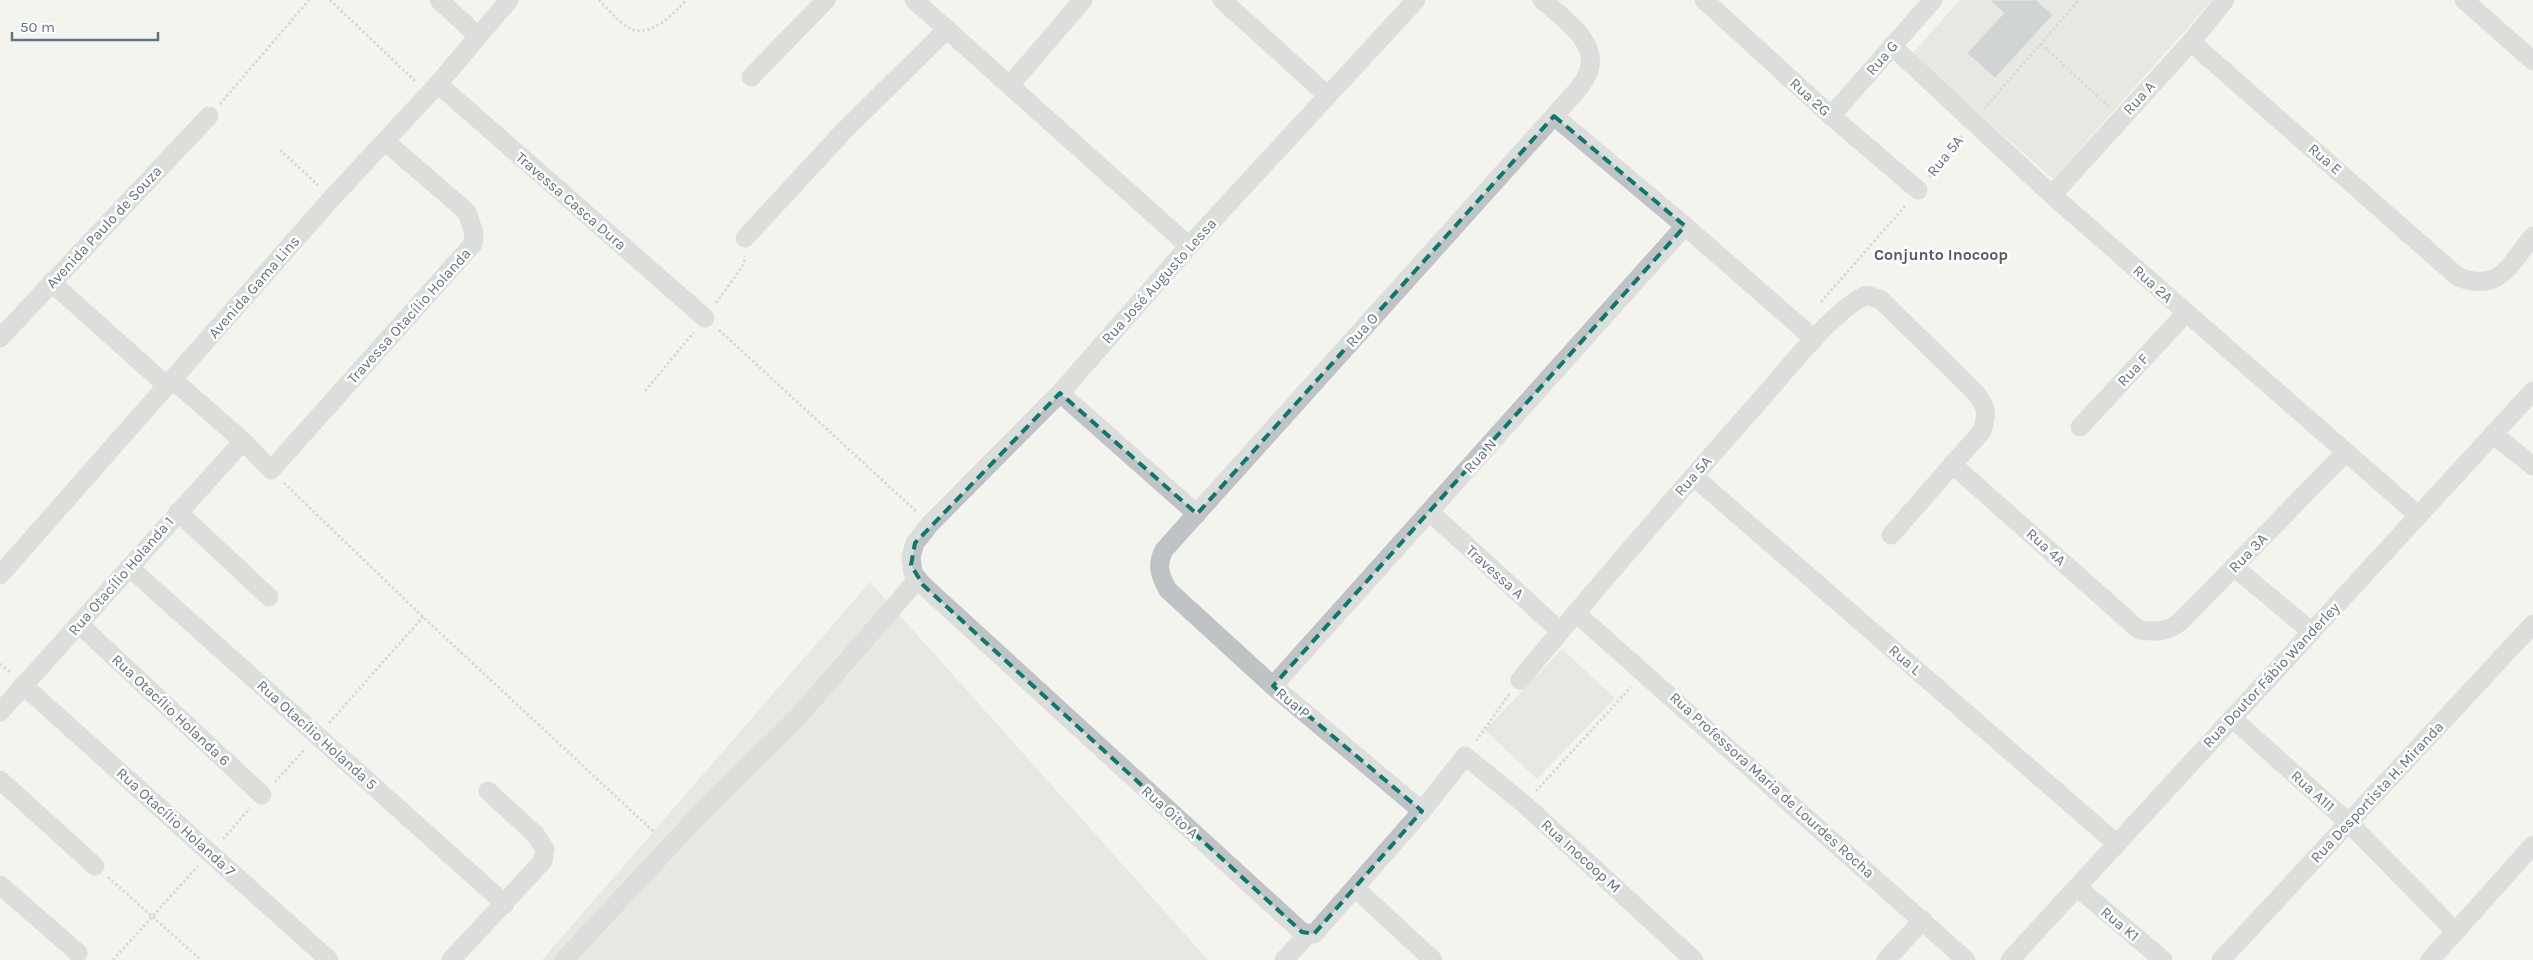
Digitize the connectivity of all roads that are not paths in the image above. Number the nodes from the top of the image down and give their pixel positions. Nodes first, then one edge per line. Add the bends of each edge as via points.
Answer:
1 (439, 0) edge
2 (509, 0) edge
3 (826, 0) edge
4 (914, 0) edge
5 (1083, 0) edge
6 (1222, 0) edge
7 (1416, 0) edge
8 (1542, 0) edge
9 (1704, 0) edge
10 (1933, 0) edge
11 (2225, 0) edge
12 (2464, 0) edge
13 (947, 28) junction
14 (478, 36) junction
15 (2191, 42) junction
16 (1892, 46) junction
17 (2533, 61) edge
18 (751, 77) dead end
19 (1010, 85) junction
20 (433, 89) junction
21 (1327, 95) junction
22 (209, 116) road end
23 (1554, 116) junction
24 (1832, 116) junction
25 (386, 142) junction
26 (1918, 190) road end
27 (2052, 195) junction
28 (1685, 226) junction
29 (2533, 236) edge
30 (745, 238) dead end
31 (1189, 246) junction
32 (51, 282) junction
33 (2186, 313) junction
34 (705, 318) road end
35 (1807, 333) junction
36 (0, 338) edge
37 (169, 382) junction
38 (2533, 391) edge
39 (1060, 393) junction
40 (2080, 427) dead end
41 (2493, 434) junction
42 (243, 441) junction
43 (2346, 453) junction
44 (1952, 464) junction
45 (2533, 466) edge
46 (1693, 476) junction
47 (178, 512) junction
48 (1430, 512) junction
49 (1197, 514) junction
50 (2419, 516) junction
51 (1891, 535) dead end
52 (129, 567) junction
53 (2234, 567) junction
54 (914, 572) junction
55 (0, 575) edge
56 (1168, 590) joint
57 (269, 597) dead end
58 (1576, 613) junction
59 (80, 624) junction
60 (2533, 624) edge
61 (2140, 630) joint
62 (1560, 631) junction
63 (2312, 632) junction
64 (1520, 680) road end
65 (24, 685) junction
66 (1274, 686) junction
67 (0, 712) edge
68 (2232, 718) junction
69 (0, 780) edge
70 (488, 792) dead end
71 (262, 795) dead end
72 (1422, 811) junction
73 (2349, 823) junction
74 (2117, 844) junction
75 (2533, 845) edge
76 (95, 866) road end
77 (0, 885) edge
78 (2077, 887) junction
79 (1355, 888) junction
80 (505, 904) junction
81 (1923, 920) junction
82 (2456, 931) junction
83 (1308, 934) junction
84 (78, 953) dead end
85 (329, 960) edge
86 (451, 960) edge
87 (564, 960) edge
88 (1284, 960) edge
89 (1433, 960) edge
90 (1694, 960) edge
91 (1886, 960) edge
92 (1966, 960) edge
93 (2010, 960) edge
94 (2163, 960) edge
95 (2221, 960) edge
96 (2430, 960) edge

1 - 14 street
2 - 14 street, Avenida Gama Lins
3 - 18 street
4 - 13 street
5 - 19 street
6 - 21 street
7 - 21 street, Rua José Augusto Lessa
8 - 23 street, Rua O via 1586,42 1589,66 1586,77
9 - 24 street, Rua 2G
10 - 16 street, Rua G
11 - 15 street, Rua A
12 - 17 street
13 - 19 street
13 - 30 street via 843,132
14 - 20 street, Avenida Gama Lins
15 - 27 street, Rua A
15 - 29 street, Rua E via 2458,277 2474,283 2491,281 2500,276
16 - 24 street, Rua G
16 - 27 street, Rua 2A
19 - 31 street
20 - 25 street, Avenida Gama Lins
20 - 34 street, Travessa Casca Dura
21 - 31 street, Rua José Augusto Lessa
22 - 32 street, Avenida Paulo de Souza
23 - 28 street
23 - 49 street, Rua O
24 - 26 street, Rua 2G
25 - 37 street, Avenida Gama Lins
25 - 42 street, Travessa Otacílio Holanda via 467,212 474,232 473,244 271,470
27 - 33 street, Rua 2A
28 - 35 street
28 - 48 street, Rua N
31 - 39 street, Rua José Augusto Lessa
32 - 36 street, Avenida Paulo de Souza
32 - 37 street
33 - 40 street, Rua F
33 - 43 street, Rua 2A
35 - 44 street, Rua 5A via 1859,298 1867,295 1881,300 1984,404 1987,415 1982,431
35 - 46 street, Rua 5A
37 - 42 street
37 - 55 street, Avenida Gama Lins
38 - 41 street, Rua Doutor Fábio Wanderley
39 - 49 street
39 - 54 street, Rua José Augusto Lessa via 930,524 915,543
41 - 45 street
41 - 50 street, Rua Doutor Fábio Wanderley
42 - 47 street, Rua Otacílio Holanda 1
43 - 50 street, Rua 2A
43 - 53 street, Rua 3A
44 - 51 street
44 - 61 street, Rua 4A
46 - 58 street, Rua 5A
46 - 74 street, Rua L
47 - 52 street, Rua Otacílio Holanda 1
47 - 57 street
48 - 62 street, Travessa A
48 - 66 street, Rua N
49 - 56 street, Rua O via 1159,558 1161,577
50 - 63 street, Rua Doutor Fábio Wanderley
52 - 59 street, Rua Otacílio Holanda 1
52 - 80 street, Rua Otacílio Holanda 5
53 - 61 street, Rua 3A via 2172,628 2159,632
53 - 63 street
54 - 83 street, Rua Oito A via 1302,932
54 - 87 street via 796,718
56 - 66 street, Rua P
58 - 62 street, Rua 5A
58 - 81 street, Rua Professora Maria de Lourdes Rocha
59 - 65 street, Rua Otacílio Holanda 1
59 - 71 street, Rua Otacílio Holanda 6
60 - 73 street, Rua Desportista H. Miranda
62 - 64 street, Rua 5A
63 - 68 street, Rua Doutor Fábio Wanderley
65 - 67 street, Rua Otacílio Holanda 1
65 - 85 street, Rua Otacílio Holanda 7
66 - 72 street, Rua P
68 - 73 street, Rua A1I1
68 - 74 street, Rua Doutor Fábio Wanderley
69 - 76 street
70 - 80 street via 535,834 546,849 544,861
72 - 79 street
72 - 90 street, Rua Inocoop M via 1465,756 1524,804
73 - 82 street, Rua A1I1
73 - 95 street, Rua Desportista H. Miranda
74 - 78 street, Rua Doutor Fábio Wanderley
75 - 82 street
77 - 84 street
78 - 93 street, Rua Doutor Fábio Wanderley
78 - 94 street, Rua K1
79 - 83 street via 1314,934
79 - 89 street
80 - 86 street
81 - 91 street
81 - 92 street, Rua Professora Maria de Lourdes Rocha
82 - 96 street
83 - 88 street

